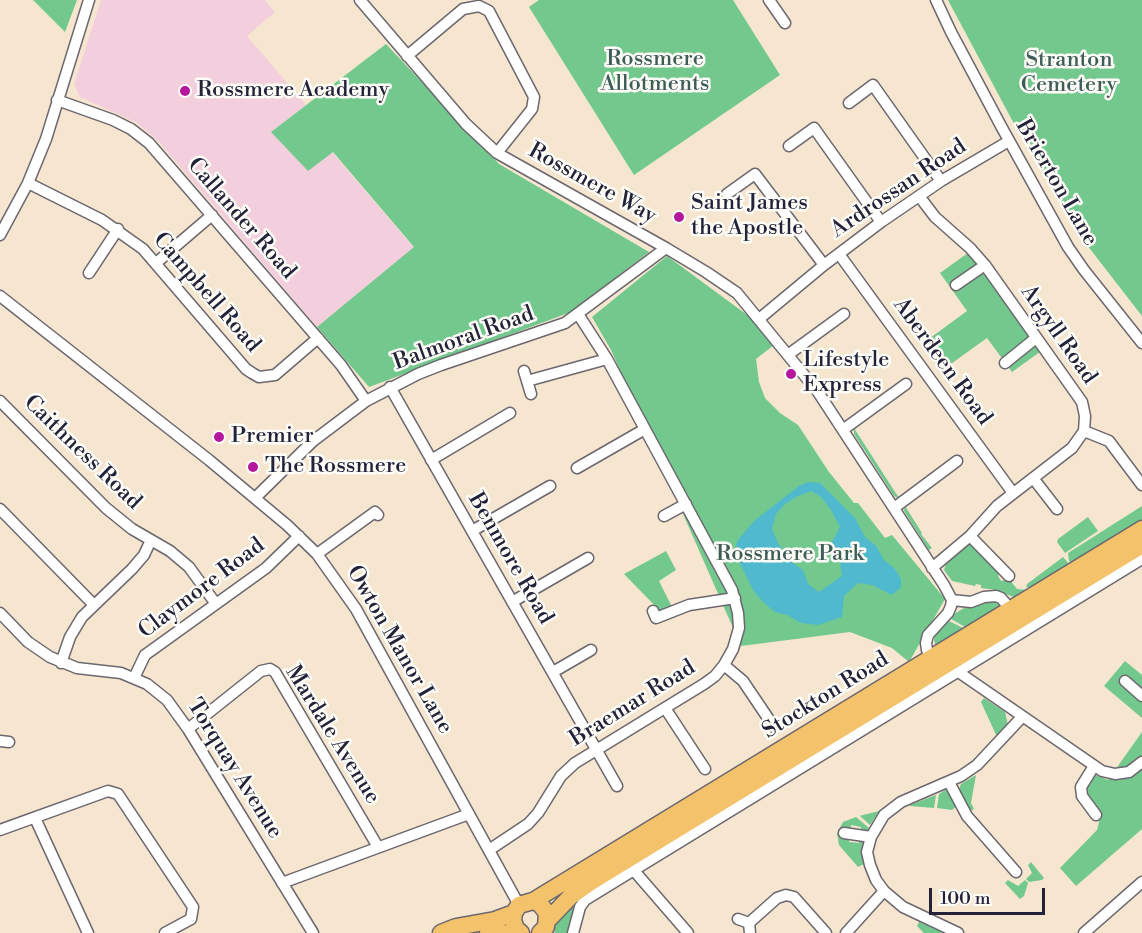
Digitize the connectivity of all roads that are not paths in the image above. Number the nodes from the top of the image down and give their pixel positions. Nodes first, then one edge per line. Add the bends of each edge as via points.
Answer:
1 (89, 0) edge
2 (360, 0) edge
3 (769, 0) edge
4 (936, 0) edge
5 (785, 23) dead end
6 (407, 56) junction
7 (57, 100) junction
8 (849, 103) dead end
9 (1009, 141) junction
10 (789, 146) dead end
11 (497, 153) junction
12 (941, 181) junction
13 (28, 183) junction
14 (727, 194) dead end
15 (918, 196) junction
16 (212, 215) junction
17 (881, 222) junction
18 (2, 229) edge
19 (118, 229) junction
20 (666, 248) junction
21 (839, 254) junction
22 (156, 263) junction
23 (824, 265) junction
24 (985, 265) junction
25 (90, 274) dead end
26 (956, 285) dead end
27 (0, 296) edge
28 (578, 314) junction
29 (844, 314) dead end
30 (759, 319) junction
31 (318, 338) junction
32 (1036, 338) junction
33 (1142, 343) edge
34 (789, 354) junction
35 (607, 359) junction
36 (1005, 363) dead end
37 (906, 384) dead end
38 (390, 387) junction
39 (531, 394) dead end
40 (0, 401) edge
41 (366, 401) junction
42 (510, 413) dead end
43 (645, 429) junction
44 (844, 429) junction
45 (1084, 431) junction
46 (431, 460) junction
47 (957, 461) dead end
48 (577, 468) dead end
49 (1033, 478) junction
50 (1142, 485) edge
51 (550, 486) dead end
52 (1013, 493) junction
53 (255, 498) junction
54 (686, 504) junction
55 (894, 508) junction
56 (0, 509) edge
57 (1057, 509) dead end
58 (378, 515) dead end
59 (664, 516) dead end
60 (1142, 529) edge
61 (471, 531) junction
62 (299, 536) junction
63 (970, 536) junction
64 (152, 540) junction
65 (1142, 545) edge
66 (317, 554) junction
67 (588, 558) dead end
68 (1142, 559) edge
69 (1108, 565) junction
70 (932, 568) junction
71 (1009, 576) dead end
72 (735, 598) junction
73 (952, 600) junction
74 (512, 602) junction
75 (216, 604) junction
76 (94, 605) junction
77 (0, 613) edge
78 (1010, 617) junction
79 (656, 618) dead end
80 (591, 650) dead end
81 (61, 663) junction
82 (724, 665) junction
83 (945, 665) junction
84 (553, 672) junction
85 (134, 678) junction
86 (1125, 681) dead end
87 (1142, 696) edge
88 (666, 708) junction
89 (1022, 717) junction
90 (774, 727) dead end
91 (188, 729) junction
92 (597, 750) junction
93 (1142, 762) edge
94 (1094, 766) junction
95 (705, 769) dead end
96 (949, 782) junction
97 (617, 786) dead end
98 (469, 814) junction
99 (1095, 815) dead end
100 (35, 818) junction
101 (0, 830) edge
102 (844, 833) dead end
103 (871, 837) junction
104 (378, 847) junction
105 (489, 850) junction
106 (630, 866) junction
107 (1016, 872) dead end
108 (1142, 882) edge
109 (282, 883) junction
110 (884, 891) junction
111 (522, 906) junction
112 (738, 919) dead end
113 (544, 927) edge
114 (749, 928) edge
115 (88, 933) edge
116 (165, 933) edge
117 (313, 933) edge
118 (441, 933) edge
119 (488, 933) edge
120 (503, 933) edge
121 (521, 933) edge
122 (573, 933) edge
123 (688, 933) edge
124 (826, 933) edge
125 (846, 933) edge
126 (958, 933) edge
127 (1084, 933) edge

1 - 7 street
2 - 6 street, Rossmere Way
3 - 5 street
4 - 9 street, Brierton Lane
6 - 11 street, Rossmere Way via 466,124
6 - 11 street via 463,9 479,6 489,11 534,97 532,109
7 - 13 street
7 - 16 street, Callander Road via 101,114 131,129 164,158
8 - 12 street via 873,85
9 - 12 street, Ardrossan Road
9 - 33 street, Brierton Lane via 1075,259
10 - 17 street via 814,128
11 - 20 street, Rossmere Way
12 - 15 street, Ardrossan Road
13 - 18 street
13 - 19 street, Campbell Road
14 - 23 street via 755,174
15 - 17 street, Ardrossan Road
15 - 24 street, Argyll Road
16 - 22 street
16 - 31 street, Callander Road
17 - 21 street, Ardrossan Road
19 - 22 street, Campbell Road
19 - 25 street
20 - 28 street, Balmoral Road
20 - 30 street, Rossmere Way via 737,293
21 - 23 street, Ardrossan Road
21 - 52 street, Aberdeen Road
22 - 31 street, Campbell Road via 246,369 260,377 275,375
23 - 30 street, Ardrossan Road
24 - 26 street
24 - 32 street, Argyll Road
27 - 53 street, Owton Manor Lane
28 - 35 street, Braemar Road
28 - 38 street, Balmoral Road via 565,323 468,355
29 - 34 street
30 - 34 street, Rossmere Way
31 - 41 street, Callander Road
32 - 36 street
32 - 45 street, Argyll Road via 1082,402
34 - 44 street, Rossmere Way
35 - 39 street via 526,376
35 - 43 street, Braemar Road
37 - 44 street
38 - 41 street, Balmoral Road
38 - 46 street, Benmore Road
40 - 64 street, Caithness Road via 106,508
41 - 53 street, Balmoral Road via 313,441
42 - 46 street
43 - 48 street
43 - 54 street, Braemar Road
44 - 55 street, Rossmere Way
45 - 49 street via 1072,448
45 - 50 street via 1109,441
46 - 61 street, Benmore Road
47 - 55 street
49 - 52 street
49 - 57 street
51 - 61 street
52 - 63 street
53 - 62 street, Owton Manor Lane
54 - 59 street
54 - 72 street, Braemar Road
55 - 70 street, Rossmere Way
56 - 76 street
58 - 66 street via 375,512
60 - 69 highway, Stockton Road
61 - 74 street, Benmore Road
62 - 66 street, Owton Manor Lane
62 - 75 street, Claymore Road via 266,568
63 - 70 street
63 - 71 street
64 - 75 street, Caithness Road via 189,567
64 - 76 street via 132,569
65 - 69 highway, Stockton Road
66 - 98 street, Owton Manor Lane via 361,616
67 - 74 street
68 - 69 street
69 - 78 highway, Stockton Road
69 - 83 street, Stockton Road
70 - 73 street, Rossmere Way
72 - 79 street via 688,605
72 - 82 street, Braemar Road via 739,628
73 - 78 street via 971,602 992,595 1001,598
73 - 83 street via 948,613 928,635 926,643 927,650
74 - 84 street, Benmore Road
75 - 85 street, Claymore Road via 145,656
76 - 81 street via 76,625
77 - 81 street, Torquay Avenue via 28,642
78 - 83 highway, Stockton Road
80 - 84 street
81 - 85 street, Torquay Avenue
82 - 88 street, Braemar Road via 704,684
82 - 90 street via 744,681
83 - 89 street
83 - 106 highway, Stockton Road via 921,687
83 - 111 highway, Stockton Road
84 - 92 street, Benmore Road
85 - 91 street, Torquay Avenue via 157,690
86 - 87 street
88 - 92 street, Braemar Road
88 - 95 street
89 - 94 street
89 - 96 street via 986,758
91 - 104 street, Mardale Avenue via 261,671 275,672
91 - 109 street, Torquay Avenue
92 - 97 street, Benmore Road
92 - 105 street, Braemar Road via 561,776 528,824
93 - 94 street via 1129,772 1115,774
94 - 99 street via 1081,787 1082,796
96 - 103 street via 890,809
96 - 107 street via 967,816
98 - 104 street
98 - 105 street, Owton Manor Lane
100 - 101 street
100 - 115 street
100 - 116 street via 108,791 118,794 193,907 191,919
102 - 103 street
103 - 110 street via 867,852 870,865
104 - 109 street
105 - 111 street, Owton Manor Lane
106 - 113 highway, Stockton Road via 571,896
106 - 122 street, Stockton Road via 585,900
106 - 123 street
108 - 127 street
109 - 117 street, Torquay Avenue
110 - 125 street
110 - 126 street via 903,908
111 - 113 highway via 544,908
111 - 118 highway, Stockton Road via 495,920
111 - 121 highway via 513,920
112 - 114 street
114 - 124 street via 777,898 786,895 794,897
119 - 120 highway

